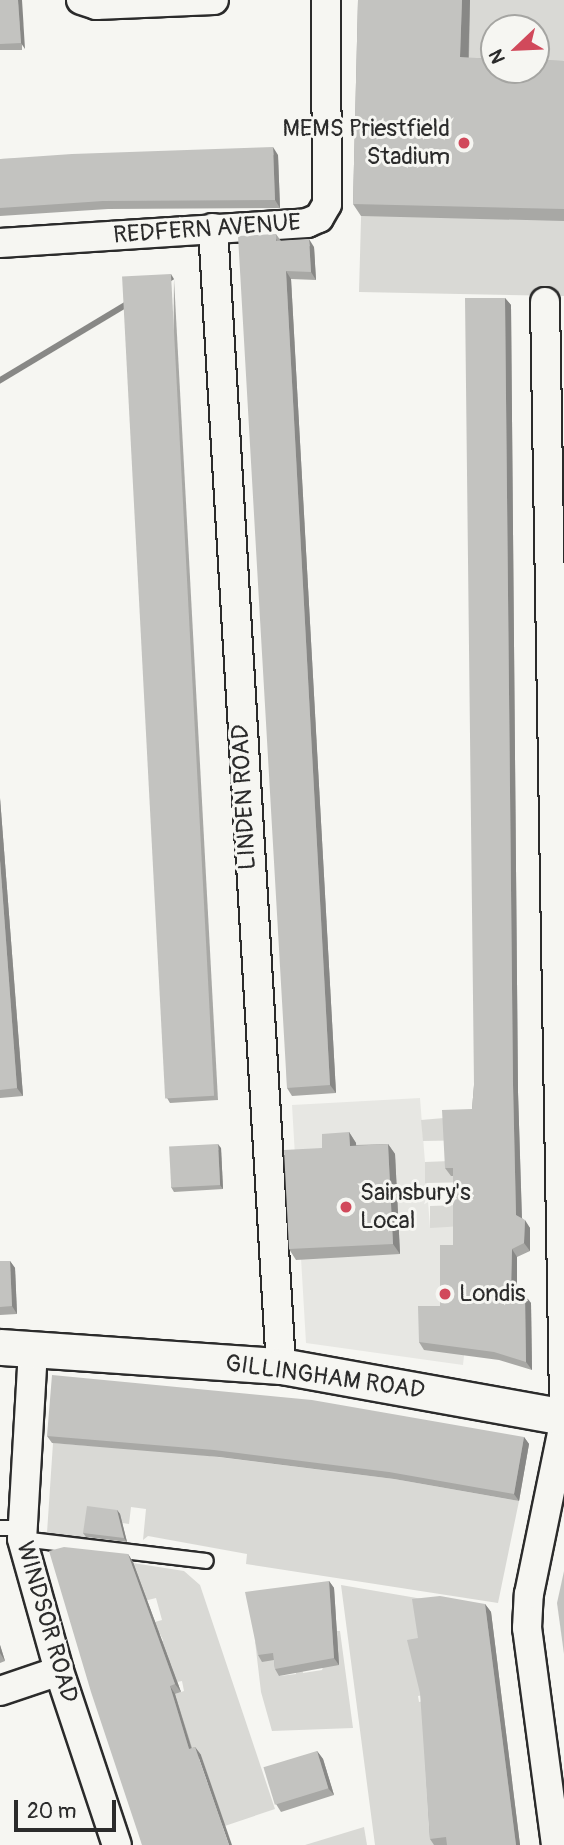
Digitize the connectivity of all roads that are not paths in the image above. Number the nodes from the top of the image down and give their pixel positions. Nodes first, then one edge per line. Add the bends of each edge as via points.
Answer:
1 (81, 0) edge
2 (214, 0) edge
3 (326, 0) edge
4 (213, 228) junction
5 (0, 243) edge
6 (545, 302) dead end
7 (17, 1348) edge
8 (281, 1366) junction
9 (564, 1406) edge
10 (564, 1417) edge
11 (564, 1424) edge
12 (15, 1532) edge
13 (206, 1561) dead end
14 (60, 1671) junction
15 (0, 1691) edge
16 (117, 1845) edge
17 (556, 1845) edge

1 - 2 street via 96,5
3 - 4 street, REDFERN AVENUE via 325,211 307,223
4 - 5 street, REDFERN AVENUE
4 - 8 street, LINDEN ROAD
6 - 9 street
7 - 8 street, GILLINGHAM ROAD
7 - 12 street, WINDSOR ROAD
8 - 10 street, GILLINGHAM ROAD
11 - 17 street via 529,1594 527,1628
12 - 13 lane
12 - 14 street, WINDSOR ROAD
14 - 15 street
14 - 16 street, WINDSOR ROAD

